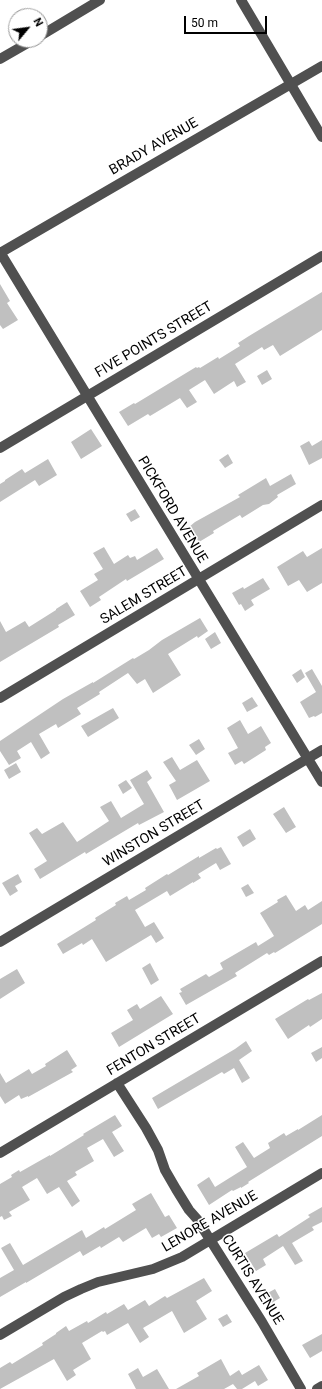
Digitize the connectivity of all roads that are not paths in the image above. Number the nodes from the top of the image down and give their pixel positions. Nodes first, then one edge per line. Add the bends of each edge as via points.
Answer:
1 (100, 0) edge
2 (241, 0) edge
3 (48, 31) edge
4 (19, 48) edge
5 (0, 59) edge
6 (322, 66) edge
7 (291, 84) junction
8 (322, 138) edge
9 (0, 252) edge
10 (322, 256) edge
11 (87, 396) junction
12 (0, 448) edge
13 (322, 505) edge
14 (198, 580) junction
15 (0, 698) edge
16 (322, 750) edge
17 (308, 758) junction
18 (322, 782) edge
19 (0, 942) edge
20 (322, 961) edge
21 (117, 1083) junction
22 (0, 1153) edge
23 (322, 1173) edge
24 (210, 1240) junction
25 (0, 1335) edge
26 (322, 1386) edge
27 (301, 1389) edge
28 (317, 1389) edge

1 - 3 street
2 - 7 street
4 - 5 street
6 - 7 street, BRADY AVENUE
7 - 8 street
7 - 9 street, BRADY AVENUE
9 - 11 street, PICKFORD AVENUE
10 - 11 street, FIVE POINTS STREET
11 - 12 street, FIVE POINTS STREET
11 - 14 street, PICKFORD AVENUE
13 - 14 street, SALEM STREET
14 - 15 street, SALEM STREET
14 - 17 street, PICKFORD AVENUE
16 - 17 street, WINSTON STREET
17 - 18 street, PICKFORD AVENUE
17 - 19 street, WINSTON STREET
20 - 21 street, FENTON STREET
21 - 22 street, FENTON STREET
21 - 24 street, CURTIS AVENUE via 155,1144 176,1189
23 - 24 street, LENORE AVENUE
24 - 25 street, LENORE AVENUE via 166,1264 81,1289
24 - 27 street, CURTIS AVENUE
26 - 28 street

